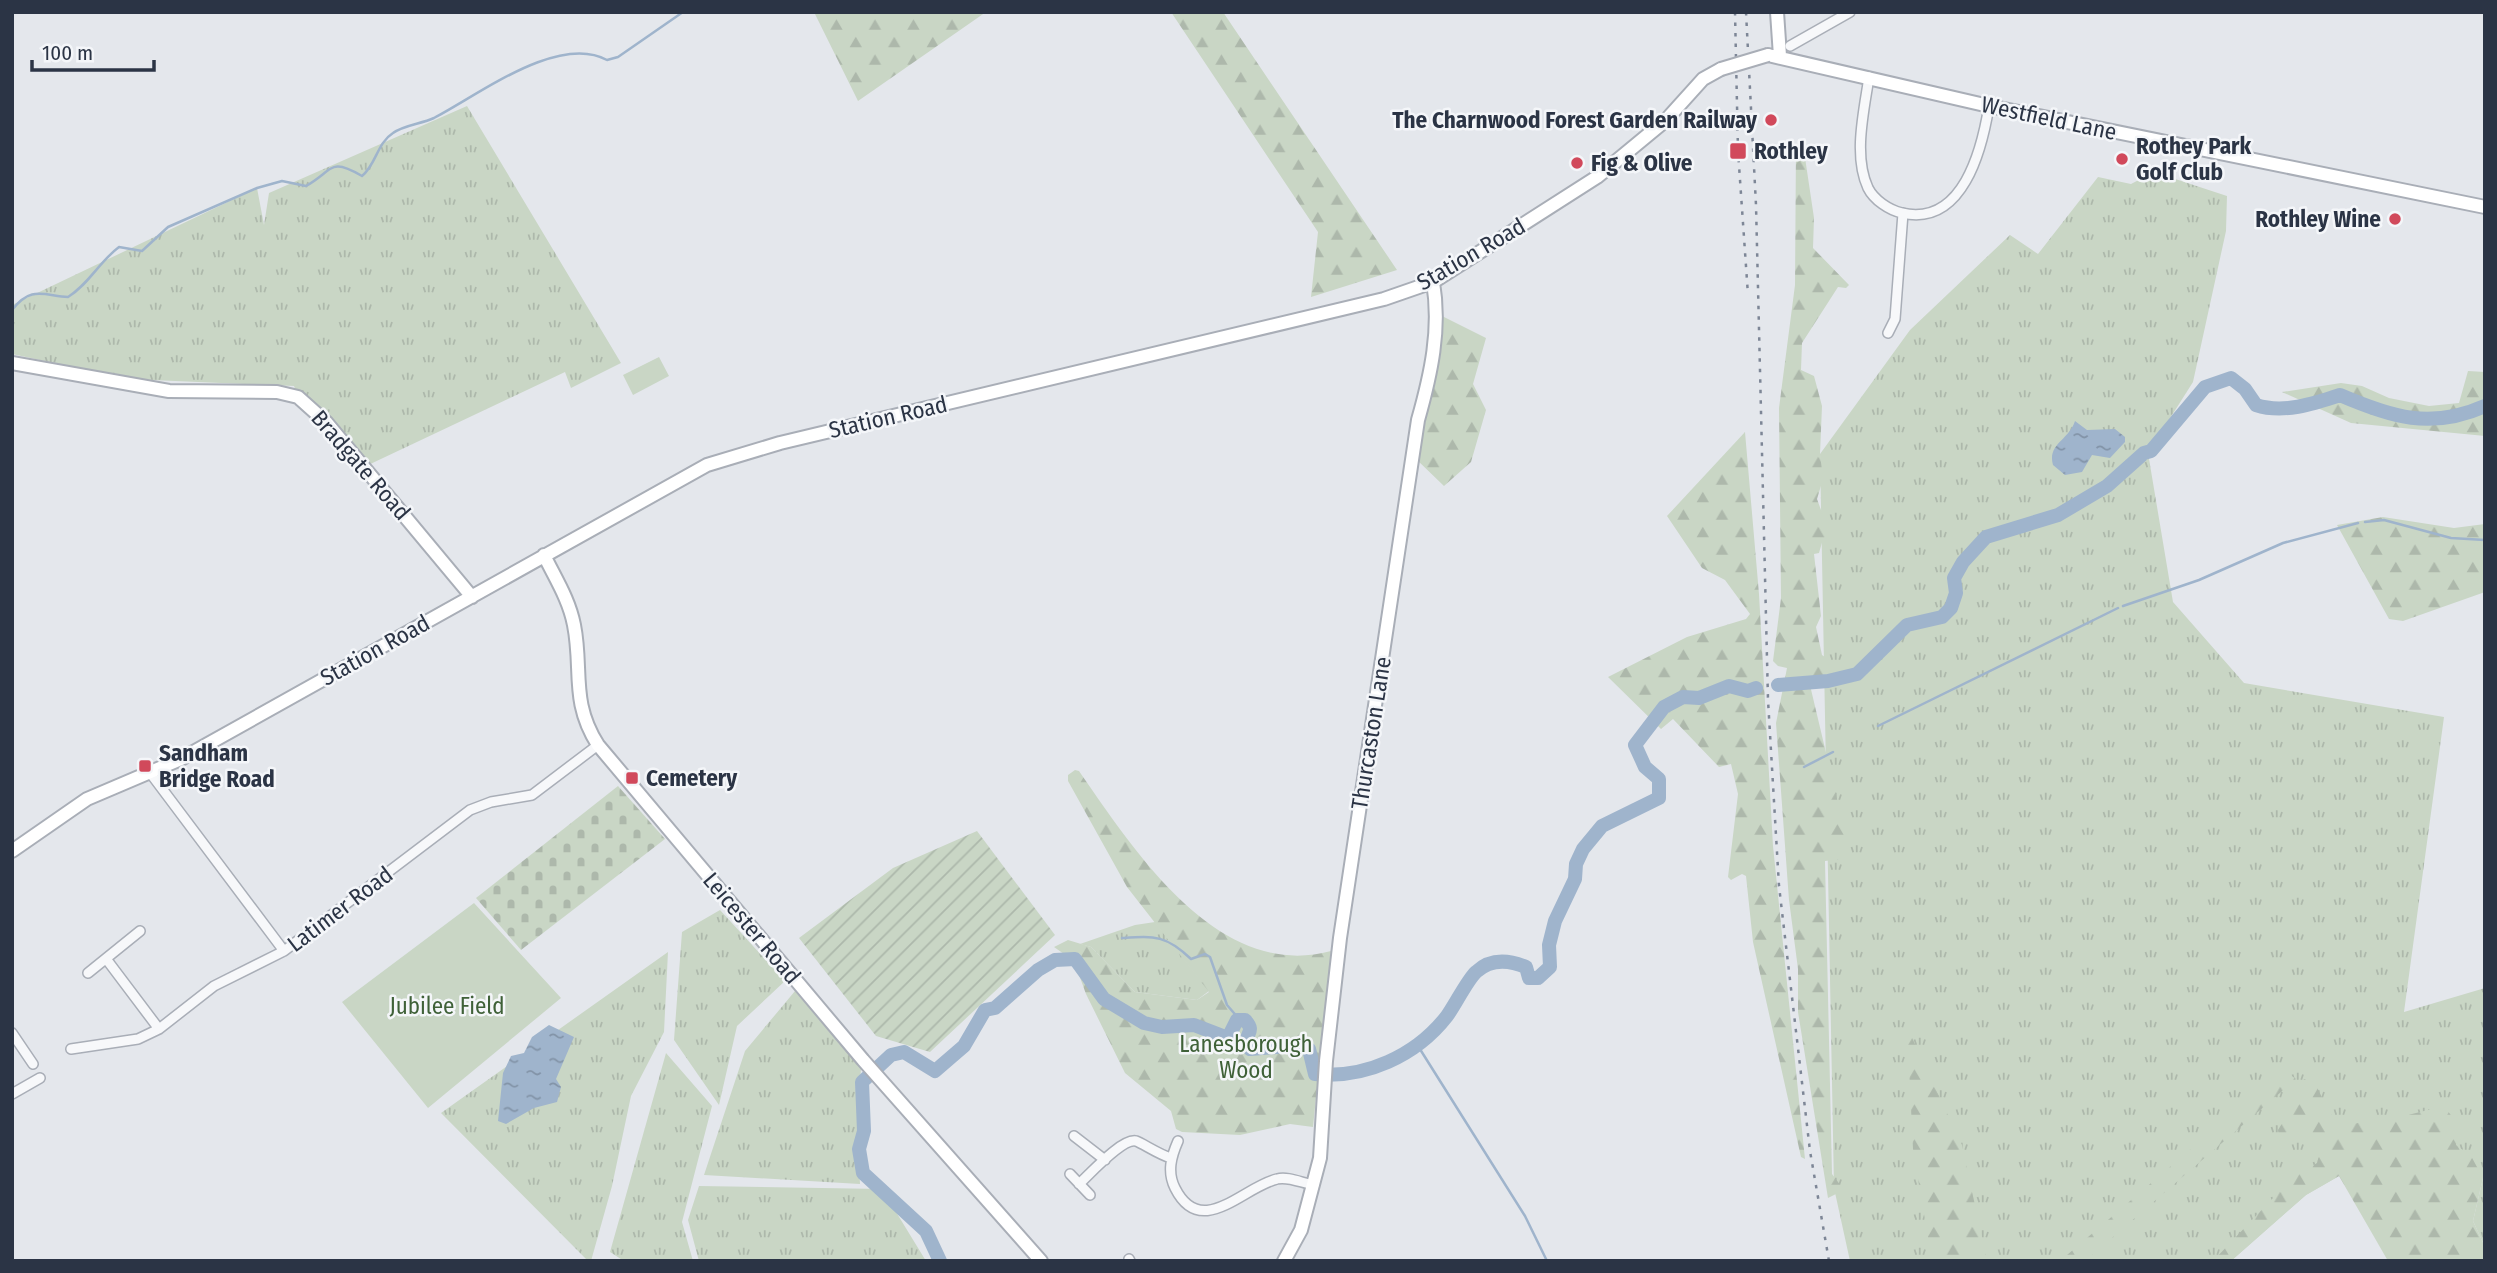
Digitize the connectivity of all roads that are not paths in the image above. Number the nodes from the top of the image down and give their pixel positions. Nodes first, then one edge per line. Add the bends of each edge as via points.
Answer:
1 (1777, 12) edge
2 (1850, 12) edge
3 (1790, 46) dead end
4 (1774, 55) junction
5 (1869, 77) junction
6 (1989, 106) junction
7 (2485, 208) edge
8 (1903, 213) junction
9 (1433, 282) junction
10 (1888, 333) dead end
11 (12, 363) edge
12 (544, 555) junction
13 (472, 597) junction
14 (597, 745) junction
15 (151, 774) junction
16 (12, 851) edge
17 (140, 931) dead end
18 (284, 951) junction
19 (107, 960) junction
20 (88, 973) dead end
21 (159, 1029) junction
22 (12, 1033) edge
23 (15, 1045) edge
24 (71, 1049) dead end
25 (33, 1065) dead end
26 (40, 1078) dead end
27 (12, 1094) edge
28 (1074, 1136) dead end
29 (1178, 1141) dead end
30 (1171, 1158) junction
31 (1105, 1160) junction
32 (1070, 1174) dead end
33 (1079, 1184) junction
34 (1314, 1185) junction
35 (1090, 1195) dead end
36 (1041, 1261) edge
37 (1283, 1261) edge

1 - 4 street
2 - 3 street
4 - 5 street, Westfield Lane
4 - 9 street, Station Road, bridge via 1721,69 1703,79 1666,120 1597,177
5 - 6 street, Westfield Lane
5 - 8 street via 1861,138 1868,187 1884,205
6 - 7 street, Westfield Lane
6 - 8 street via 1981,150 1958,192 1934,208
8 - 10 street via 1895,319
9 - 12 street, Station Road via 1384,299 739,454 707,465
9 - 34 street, Thurcaston Lane via 1434,346 1406,492 1340,938
11 - 13 street, Bradgate Road via 169,391 277,392 298,397 327,423
12 - 13 street, Station Road
12 - 14 street, Leicester Road via 570,609 577,645 578,695
13 - 15 street, Station Road
14 - 18 street, Latimer Road via 532,795 470,810
14 - 36 street, Leicester Road via 863,1060
15 - 16 street, Station Road via 88,799
15 - 18 street
17 - 19 street
18 - 21 street, Latimer Road via 224,980
19 - 20 street
19 - 21 street
21 - 24 street, Latimer Road via 138,1038
22 - 23 street
23 - 25 street
26 - 27 street
28 - 31 street
29 - 30 street
30 - 31 street via 1131,1141
30 - 34 street via 1173,1184 1179,1195 1205,1212 1273,1180
31 - 33 street
32 - 33 street
33 - 35 street
34 - 37 street, Thurcaston Lane via 1301,1230

